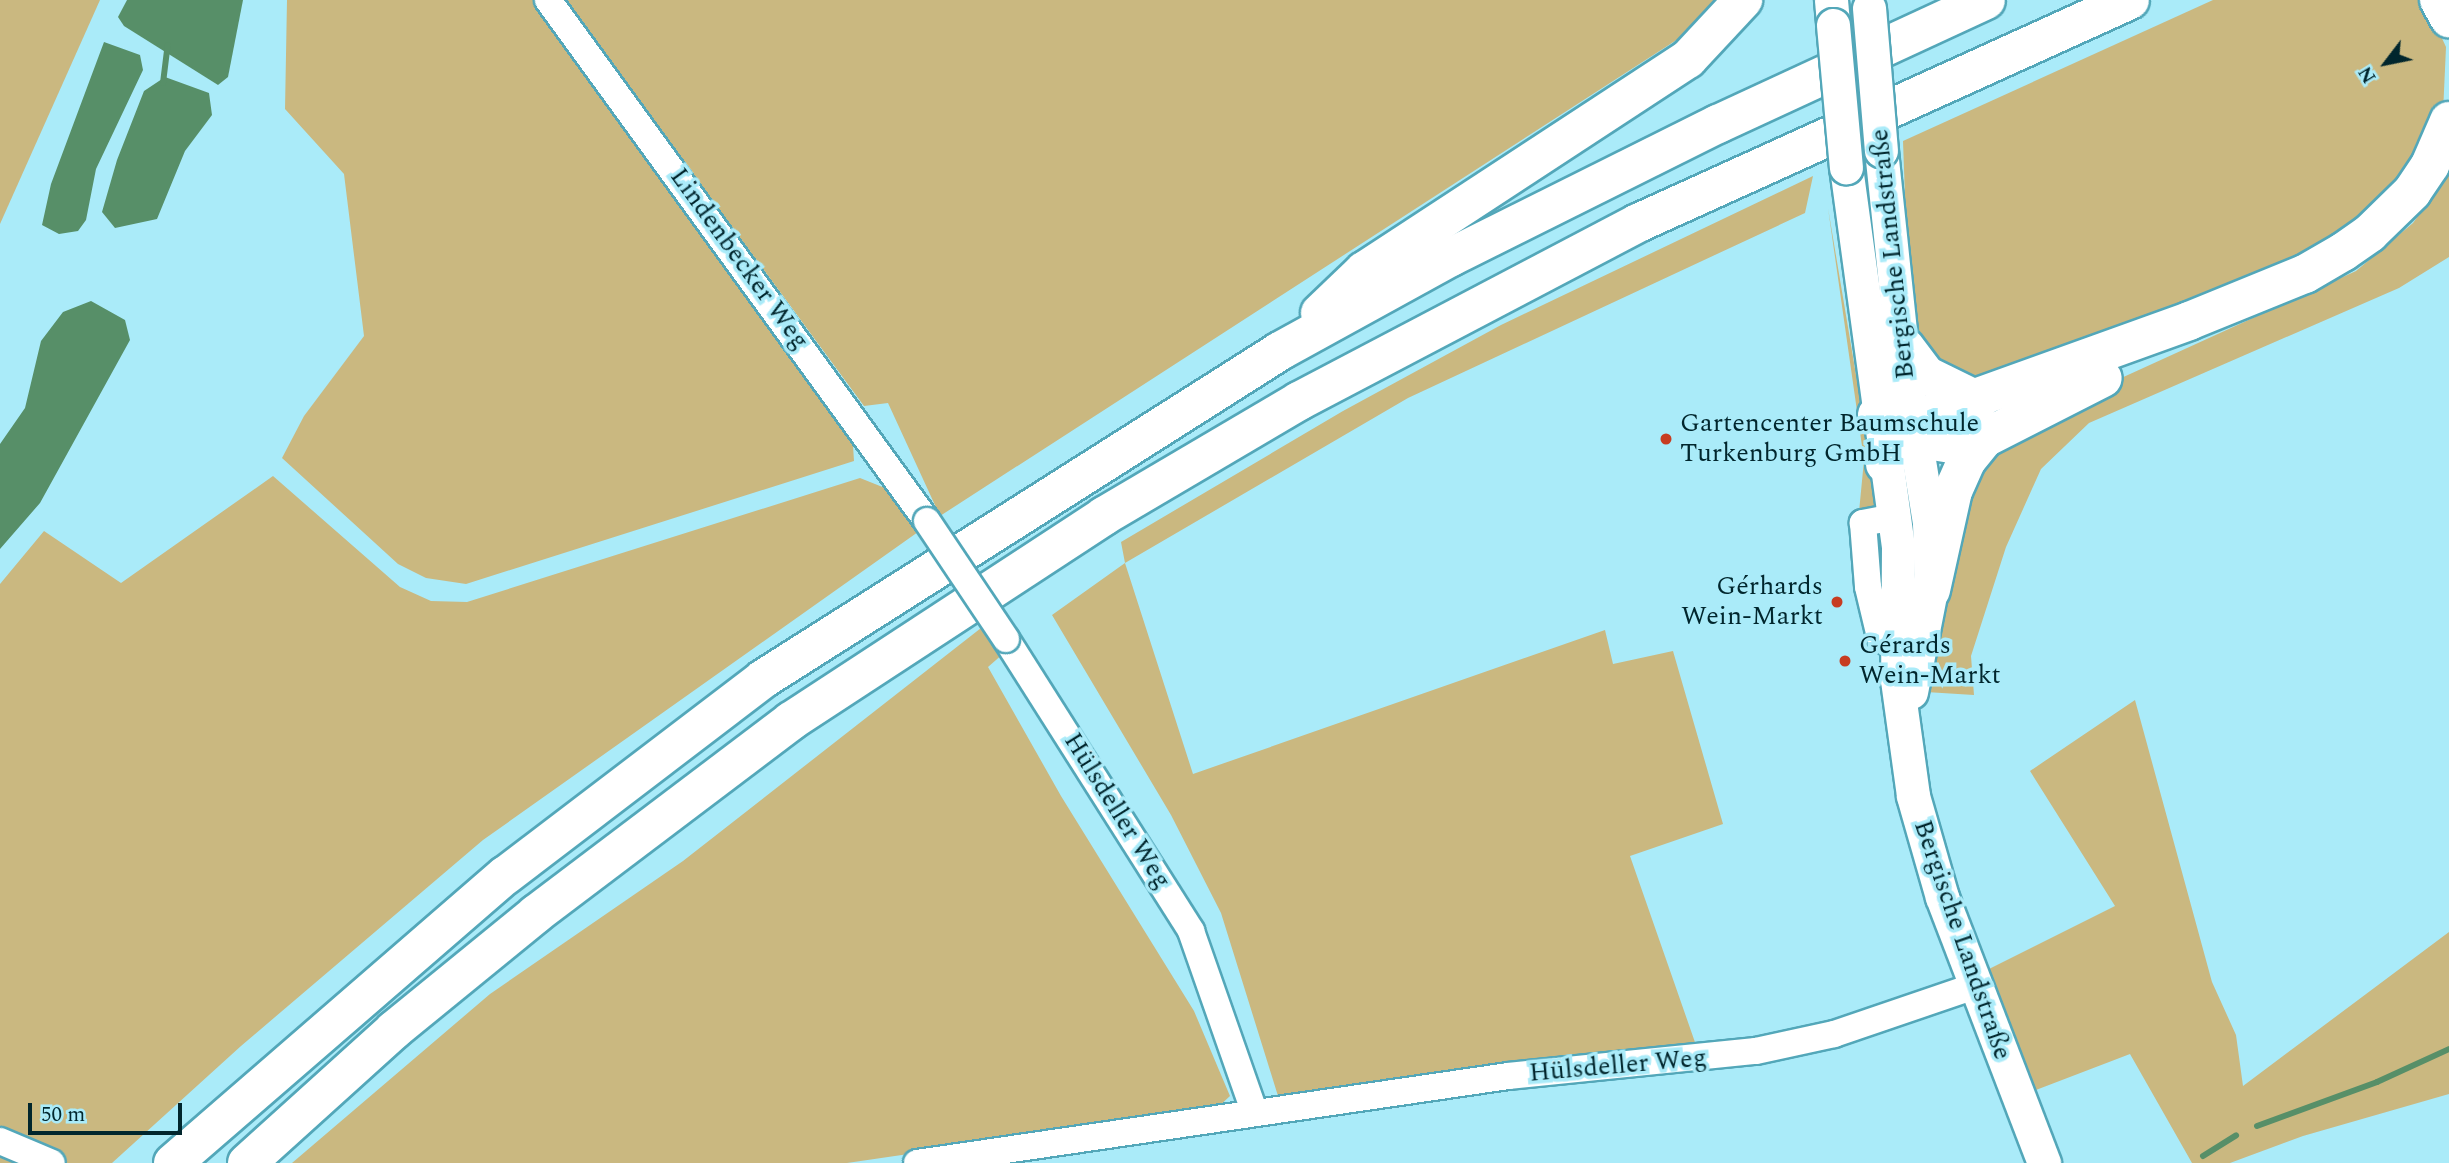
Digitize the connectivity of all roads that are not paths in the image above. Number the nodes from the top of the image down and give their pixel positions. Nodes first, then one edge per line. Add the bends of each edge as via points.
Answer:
1 (548, 0) edge
2 (1744, 0) edge
3 (1986, 0) edge
4 (2130, 0) edge
5 (2439, 0) edge
6 (1869, 4) edge
7 (1832, 12) edge
8 (2449, 18) edge
9 (2449, 121) edge
10 (2449, 153) edge
11 (1905, 347) junction
12 (1280, 351) junction
13 (1979, 401) junction
14 (1899, 436) junction
15 (1985, 438) junction
16 (1894, 517) junction
17 (1931, 579) junction
18 (1910, 638) junction
19 (1006, 639) joint
20 (1975, 986) junction
21 (1254, 1111) junction
22 (0, 1141) edge
23 (52, 1163) edge
24 (173, 1163) edge
25 (247, 1163) edge
26 (917, 1163) edge
27 (2044, 1163) edge

1 - 19 street, Lindenbecker Weg, bridge via 927,521
2 - 12 highway via 1688,59 1364,271
3 - 12 highway via 1718,124 1451,257
4 - 25 highway via 1638,223 1299,401 1104,516 791,721 394,1030
5 - 8 highway
6 - 11 main road, Bergische Landstraße, bridge
7 - 14 main road, Bergische Landstraße, bridge via 1846,167
9 - 13 highway via 2412,192 2371,233 2343,252 2258,294
10 - 15 highway via 2411,213 2353,263 2105,377
11 - 13 highway via 1926,375
11 - 14 main road, Bergische Landstraße
12 - 24 highway via 763,679 506,876
13 - 14 highway
14 - 15 highway via 1951,444
14 - 16 main road, Bergische Landstraße
14 - 17 main road, Bergische Landstraße via 1929,522
15 - 17 highway via 1967,460 1953,491
16 - 17 main road via 1913,525
16 - 18 main road, Bergische Landstraße
17 - 18 main road, Bergische Landstraße
18 - 20 main road, Bergische Landstraße via 1903,710 1913,796 1942,897
19 - 21 street, Hülsdeller Weg via 1191,931
20 - 21 street, Hülsdeller Weg via 1835,1034 1756,1051 1700,1060 1573,1068
20 - 27 main road, Bergische Landstraße
21 - 26 street, Hülsdeller Weg
22 - 23 street

